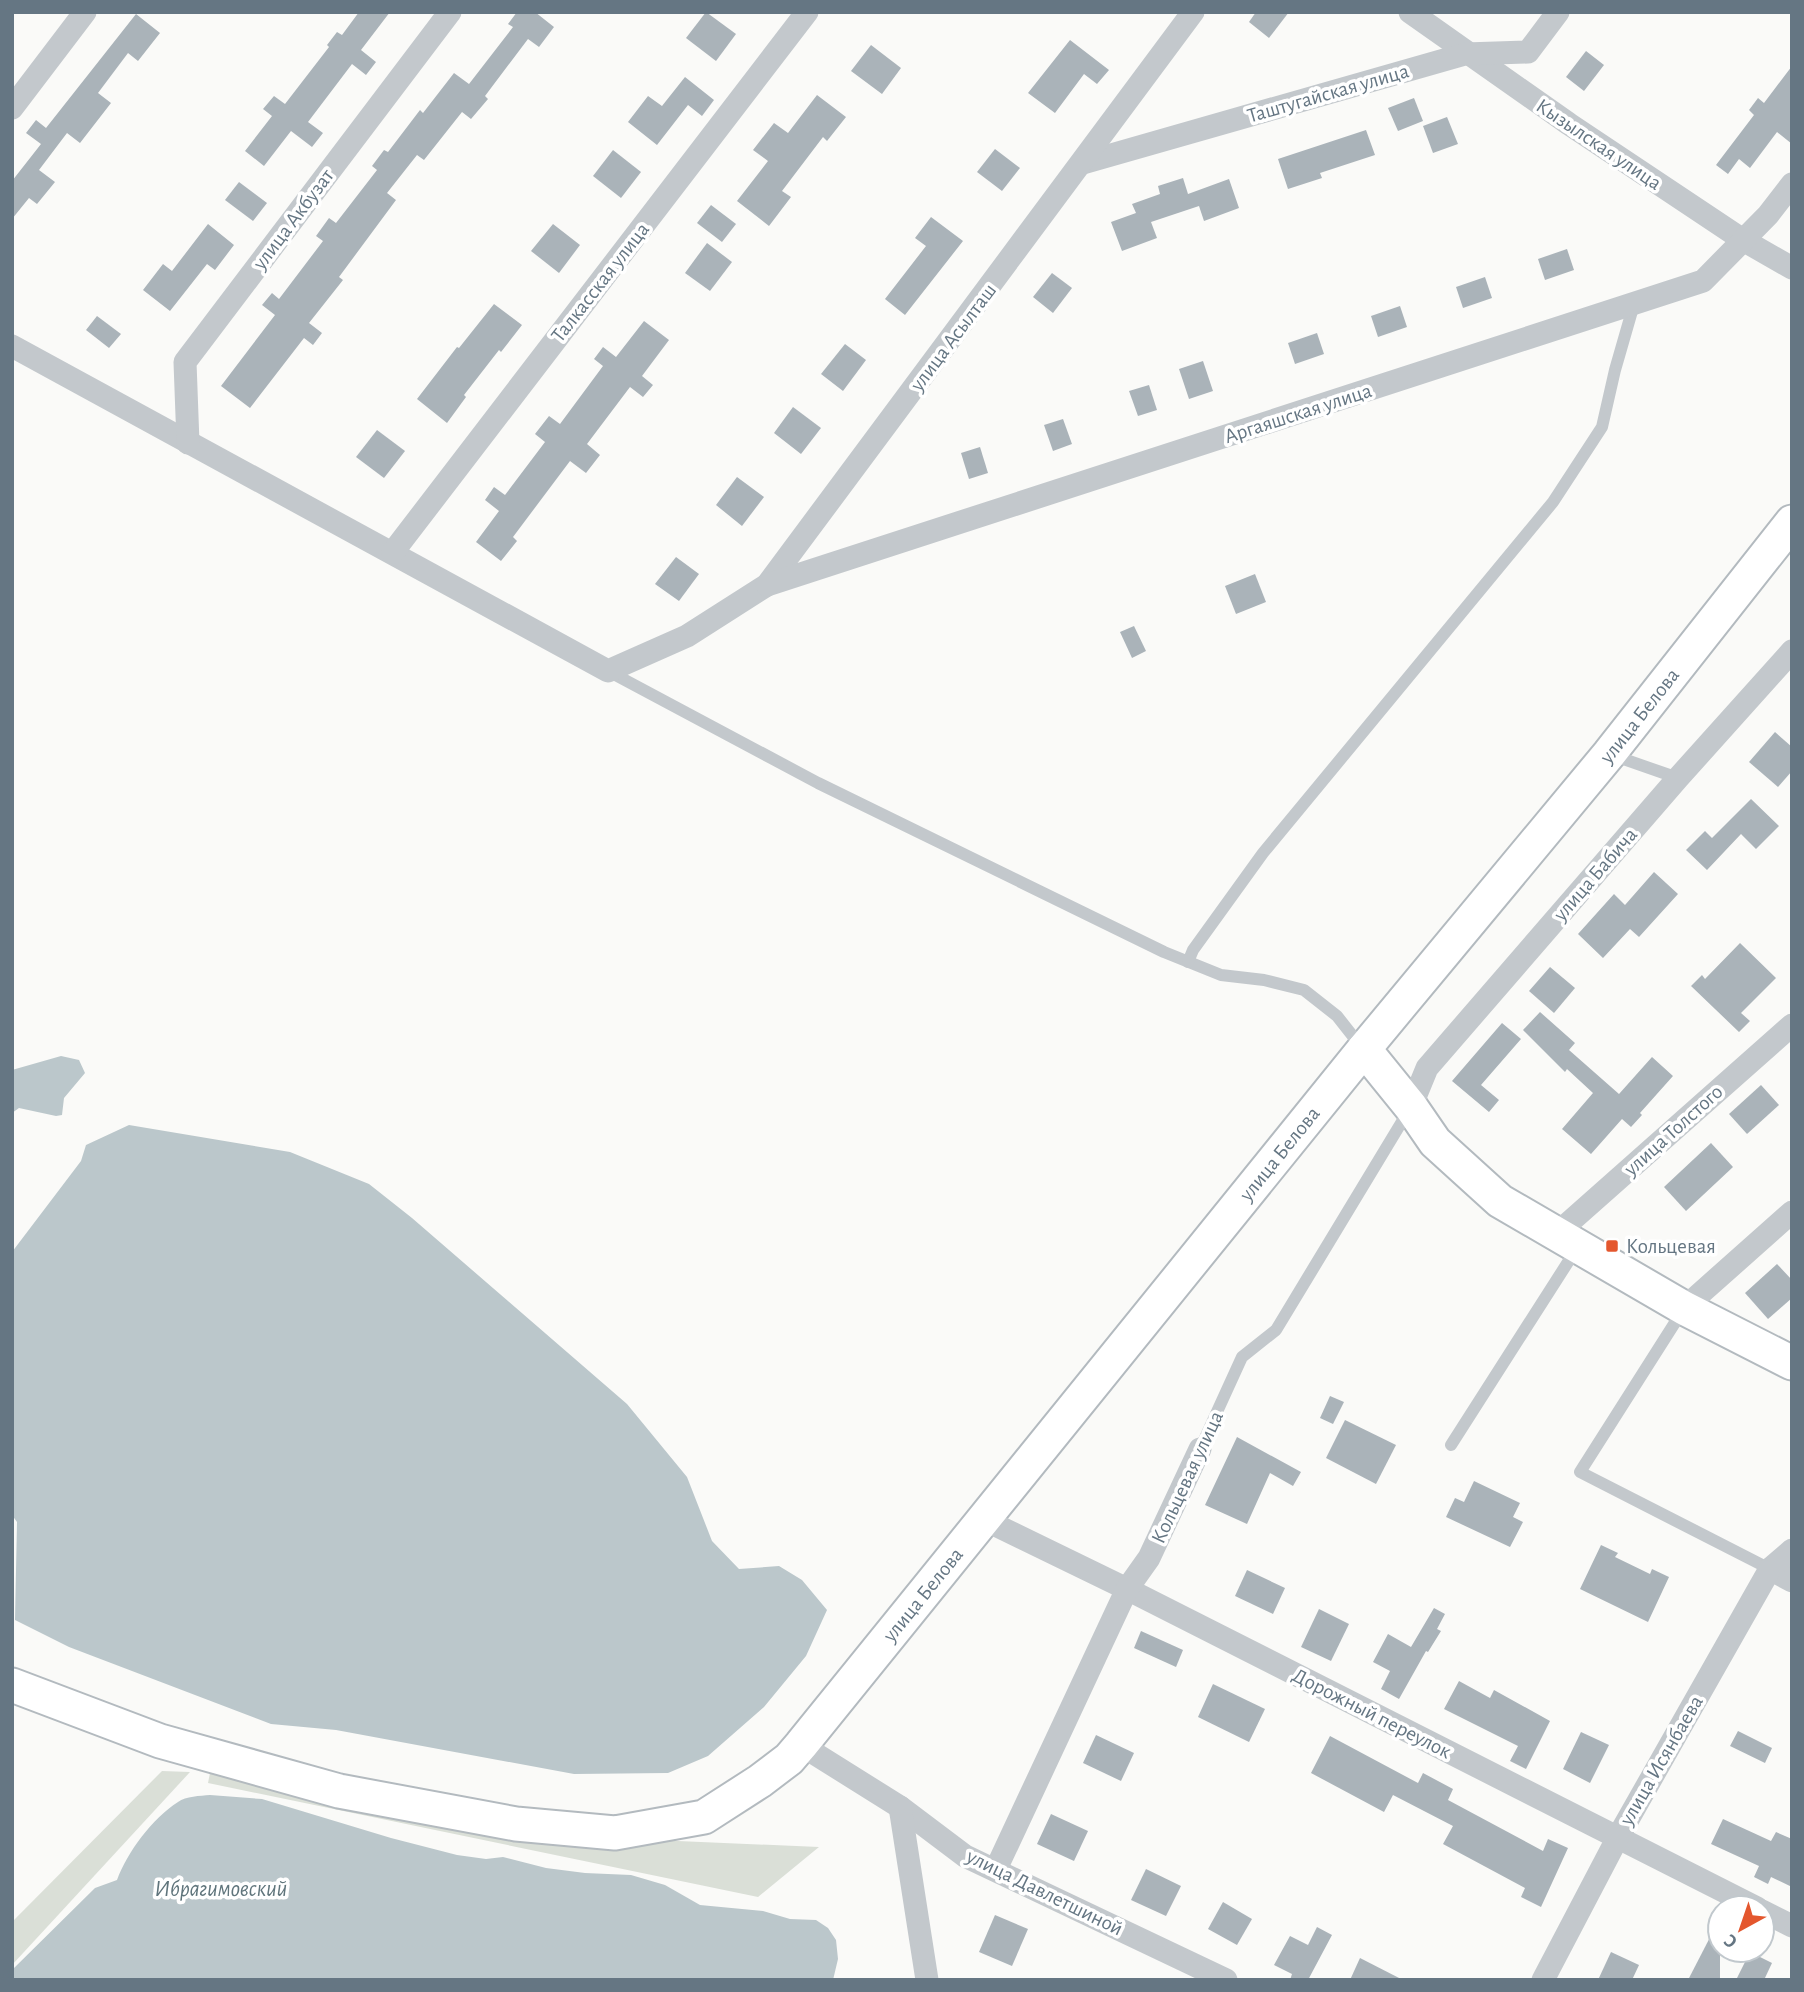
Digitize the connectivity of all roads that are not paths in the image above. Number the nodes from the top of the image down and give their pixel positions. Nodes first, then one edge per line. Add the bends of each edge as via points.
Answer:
1 (85, 12) edge
2 (450, 12) edge
3 (807, 12) edge
4 (1194, 12) edge
5 (1410, 12) edge
6 (1558, 12) edge
7 (1465, 54) junction
8 (12, 108) edge
9 (1083, 163) junction
10 (1792, 184) edge
11 (1743, 240) junction
12 (1792, 268) edge
13 (1634, 303) junction
14 (12, 345) edge
15 (188, 443) junction
16 (1792, 522) edge
17 (393, 552) junction
18 (767, 585) junction
19 (1792, 651) edge
20 (608, 671) junction
21 (1609, 754) junction
22 (1678, 778) junction
23 (1188, 962) junction
24 (1792, 1025) edge
25 (1364, 1049) junction
26 (1411, 1107) junction
27 (1792, 1212) edge
28 (1566, 1241) junction
29 (1684, 1308) junction
30 (1792, 1363) edge
31 (1451, 1445) dead end
32 (1200, 1449) joint
33 (985, 1520) junction
34 (1792, 1550) edge
35 (1770, 1569) junction
36 (1792, 1581) edge
37 (1127, 1589) junction
38 (12, 1685) edge
39 (801, 1745) junction
40 (900, 1807) junction
41 (1618, 1837) junction
42 (996, 1869) junction
43 (1730, 1894) edge
44 (1776, 1918) edge
45 (1792, 1926) edge
46 (927, 1980) edge
47 (1226, 1980) edge
48 (1544, 1980) edge

1 - 8 street
2 - 15 street, улица Акбузат via 186,362
3 - 17 street, Талкасская улица
4 - 9 street, улица Асылташ
5 - 7 street, Кызылская улица
6 - 7 street, Таштугайская улица via 1528,52
7 - 9 street, Таштугайская улица
7 - 11 street, Кызылская улица
9 - 18 street, улица Асылташ
10 - 11 street, Аргаяшская улица
11 - 12 street, Кызылская улица
11 - 13 street, Аргаяшская улица via 1703,281
13 - 18 street, Аргаяшская улица
13 - 23 lane via 1602,427 1553,502 1263,853
14 - 15 street
15 - 17 street
16 - 21 main road, улица Белова
17 - 20 street
18 - 20 street, улица Асылташ via 687,636
19 - 22 street, улица Бабича
20 - 23 lane via 818,783
21 - 22 lane
21 - 25 main road, улица Белова
22 - 26 street, улица Бабича via 1427,1068
23 - 25 lane via 1221,975 1304,990 1337,1016
24 - 28 street, улица Толстого
25 - 26 main road
25 - 33 main road, улица Белова
26 - 28 main road via 1435,1142 1500,1201
26 - 32 lane, Кольцевая улица via 1276,1330 1242,1357
27 - 29 street
28 - 29 main road
28 - 31 lane
29 - 30 main road
29 - 35 lane via 1580,1472
32 - 37 street, Кольцевая улица via 1149,1558
33 - 37 street, Дорожный переулок
33 - 39 main road, улица Белова
34 - 35 street, улица Исянбаева
35 - 36 street
35 - 41 street, улица Исянбаева
37 - 41 street, Дорожный переулок
37 - 42 street, Кольцевая улица
38 - 39 main road, улица Белова via 160,1741 339,1791 516,1824 615,1833 704,1817 761,1781
39 - 40 street, улица Давлетшиной
40 - 42 street, улица Давлетшиной via 965,1856
40 - 46 street
41 - 43 street, Дорожный переулок
41 - 48 street, улица Исянбаева
42 - 47 street, улица Давлетшиной
44 - 45 street

